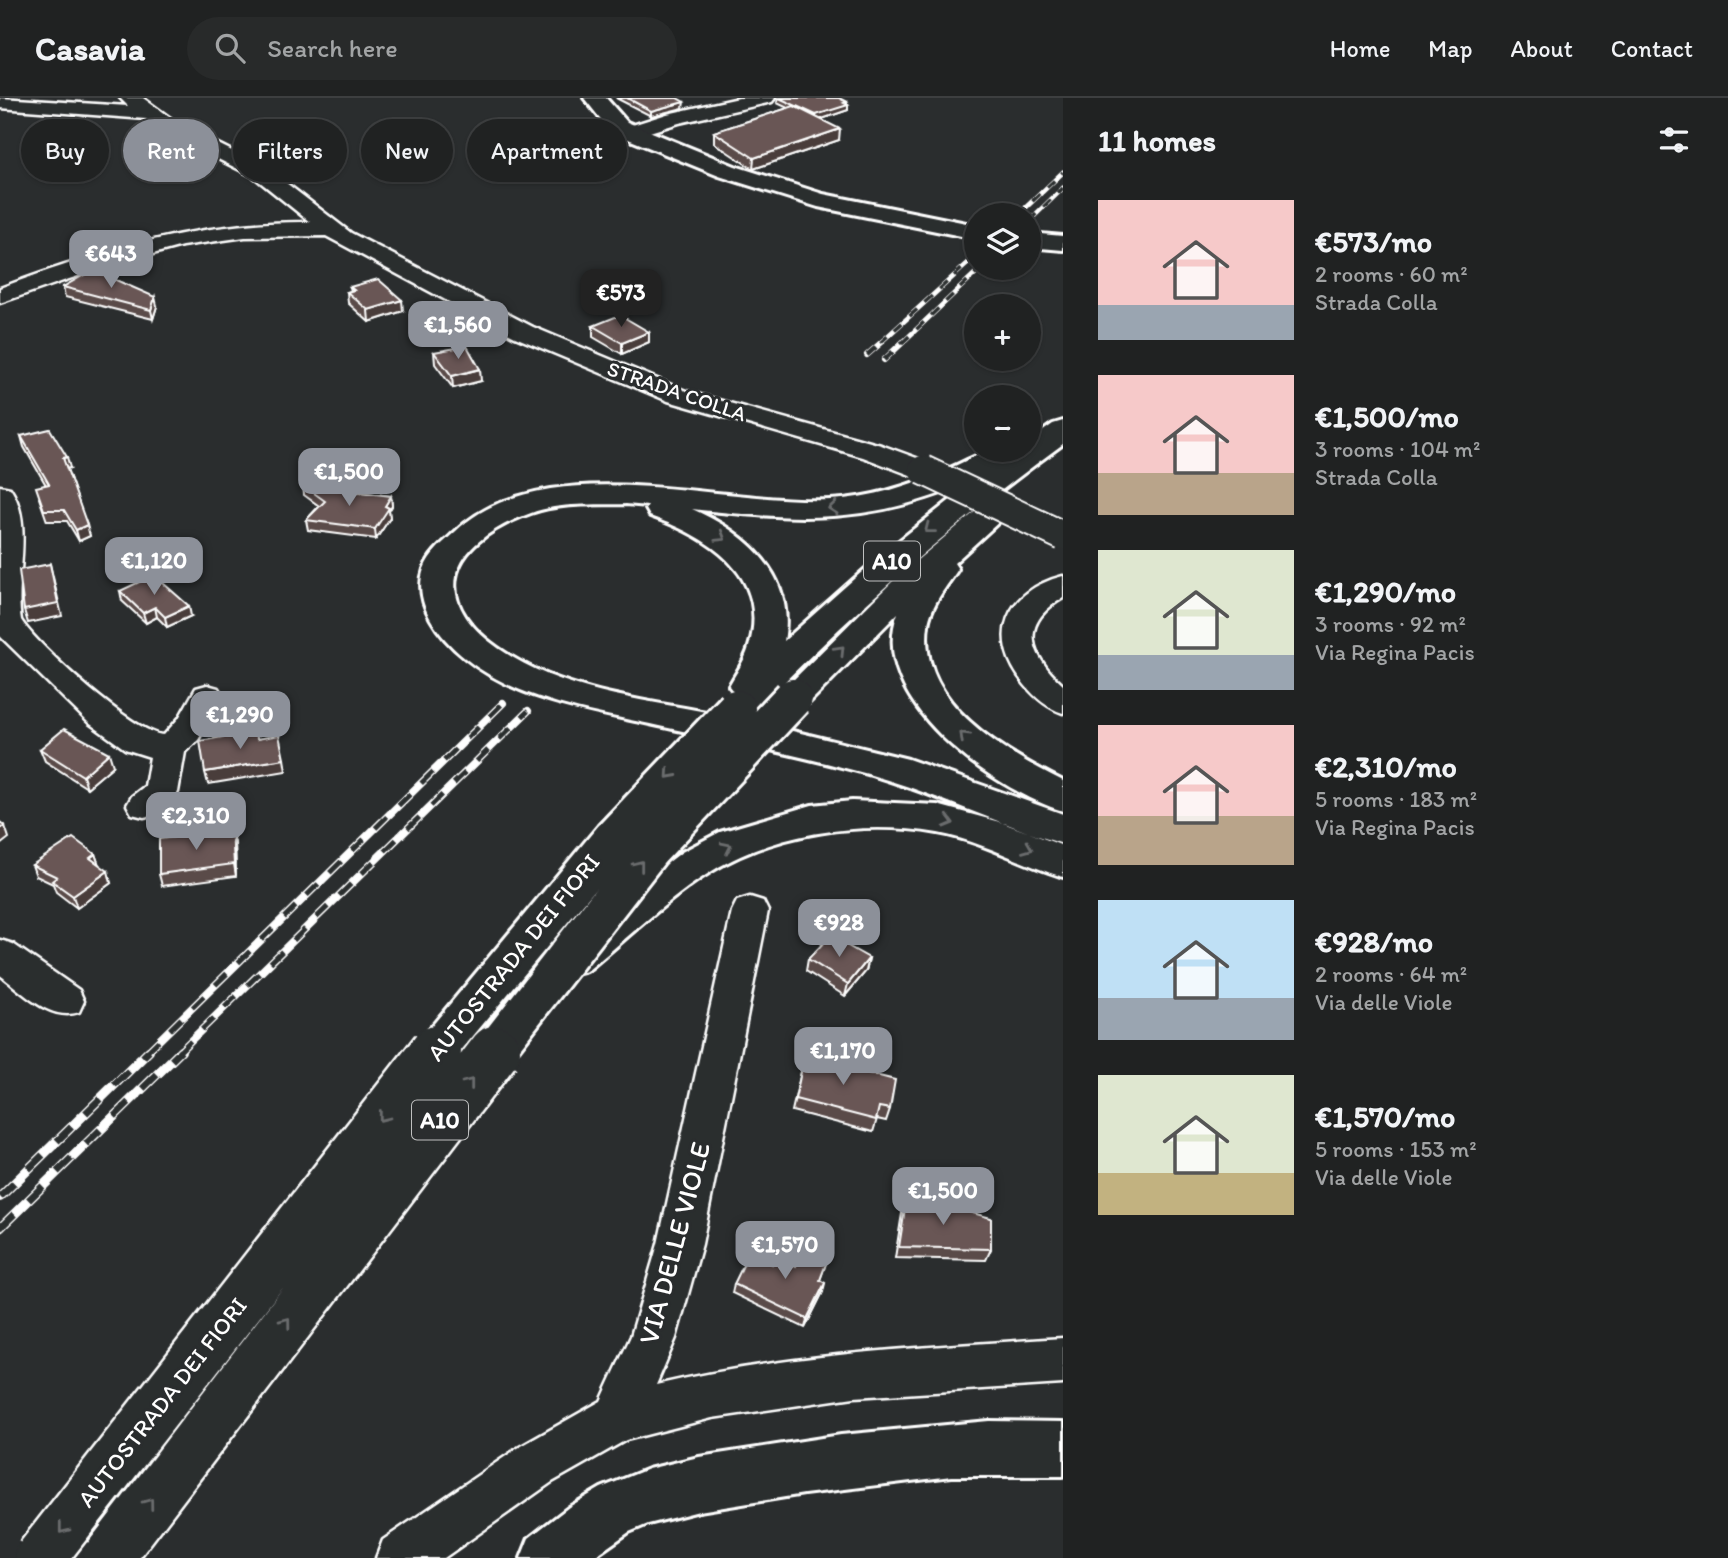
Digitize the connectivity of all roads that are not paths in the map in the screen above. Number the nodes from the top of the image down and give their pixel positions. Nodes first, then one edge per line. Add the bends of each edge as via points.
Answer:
1 (130, 98) edge
2 (594, 98) edge
3 (765, 98) edge
4 (0, 102) edge
5 (150, 113) junction
6 (630, 132) junction
7 (331, 229) junction
8 (964, 230) edge
9 (1041, 241) edge
10 (1063, 243) edge
11 (0, 296) edge
12 (1063, 429) edge
13 (1041, 437) edge
14 (1063, 459) edge
15 (987, 462) edge
16 (0, 494) edge
17 (612, 496) junction
18 (968, 532) junction
19 (1063, 536) edge
20 (1060, 589) edge
21 (207, 696) dead end
22 (1063, 702) edge
23 (736, 709) junction
24 (169, 746) junction
25 (1063, 797) edge
26 (144, 805) dead end
27 (1063, 830) edge
28 (1063, 862) edge
29 (750, 911) dead end
30 (0, 955) edge
31 (553, 973) junction
32 (65, 1001) dead end
33 (1063, 1361) edge
34 (618, 1418) junction
35 (1063, 1449) edge
36 (40, 1558) edge
37 (108, 1558) edge
38 (401, 1558) edge
39 (549, 1558) edge

1 - 5 street, STRADA COLLA
2 - 6 main road via 613,121
3 - 6 street
4 - 5 street
5 - 7 street, STRADA COLLA via 192,140 261,173
6 - 8 main road via 779,189
7 - 11 street via 242,231 166,244 82,264
7 - 19 street, STRADA COLLA, bridge via 524,332 640,381 923,470
9 - 10 main road
12 - 13 main road
12 -> 23 main road, AUTOSTRADA DEI FIORI / A10 via 920,536 807,636
14 - 18 main road, AUTOSTRADA DEI FIORI / A10
15 -> 17 main road via 907,495 831,509
16 - 24 street via 7,536 0,601 7,623 95,712 126,734 157,747
17 -> 23 main road via 687,519 732,544 752,563 770,612 767,645
17 - 27 main road via 571,495 511,508 458,541 442,564 438,586 441,608 453,627 497,664 537,683 592,700 916,773
25 -> 18 main road via 1001,765 965,739 921,683 911,652 911,627 918,606
31 -> 18 main road, AUTOSTRADA DEI FIORI / A10, bridge via 649,851 867,622
20 - 22 street via 1027,610 1018,643 1028,668
21 - 24 street via 181,740
23 -> 36 main road, AUTOSTRADA DEI FIORI / A10, bridge via 674,769 505,964
24 - 26 street via 161,792
31 -> 28 main road, bridge via 696,862 773,828 825,818 936,819 993,834
29 - 34 street, VIA DELLE VIOLE via 680,1244 653,1338
30 - 32 street
37 -> 31 main road, AUTOSTRADA DEI FIORI / A10, bridge
33 - 34 street via 854,1374 712,1395
34 - 38 street via 535,1465
35 - 39 main road via 914,1452 712,1482 632,1502 573,1537

